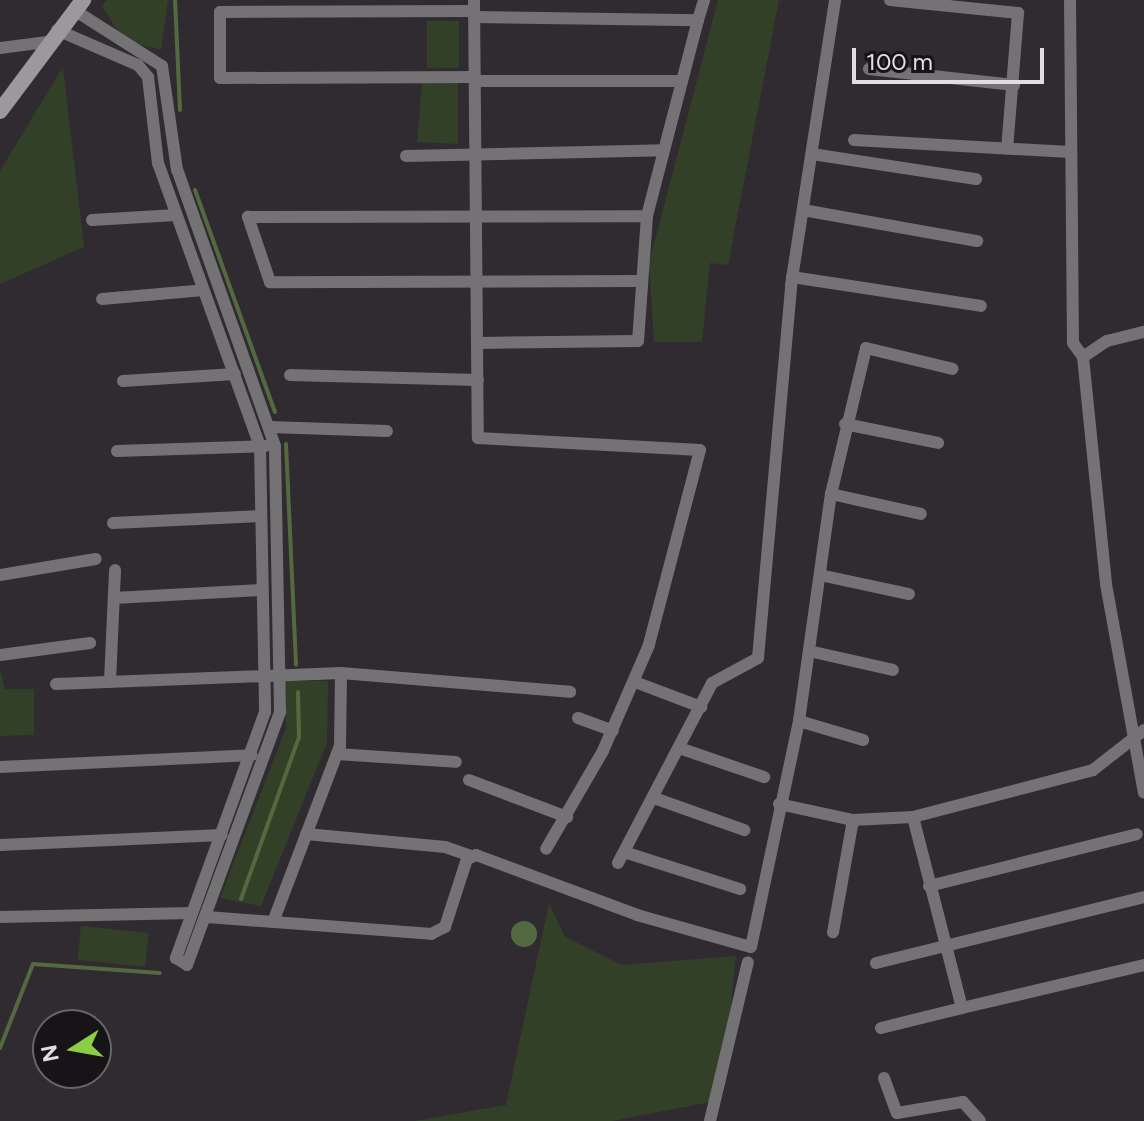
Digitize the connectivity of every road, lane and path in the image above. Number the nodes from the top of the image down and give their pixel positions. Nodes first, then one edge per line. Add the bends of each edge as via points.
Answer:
1 (704, 0) edge
2 (835, 0) edge
3 (890, 0) edge
4 (1070, 0) edge
5 (78, 5) edge
6 (474, 9) edge
7 (698, 20) junction
8 (51, 36) junction
9 (0, 48) edge
10 (869, 69) dead end
11 (475, 79) junction
12 (682, 81) junction
13 (1014, 85) junction
14 (0, 111) edge
15 (854, 140) dead end
16 (1007, 149) junction
17 (664, 150) junction
18 (1071, 152) junction
19 (812, 154) junction
20 (477, 155) junction
21 (406, 156) dead end
22 (976, 179) dead end
23 (803, 210) junction
24 (176, 215) junction
25 (647, 216) junction
26 (92, 220) dead end
27 (476, 220) junction
28 (977, 241) dead end
29 (792, 277) junction
30 (642, 281) junction
31 (477, 282) junction
32 (204, 290) junction
33 (102, 299) dead end
34 (981, 306) dead end
35 (1144, 332) edge
36 (478, 343) junction
37 (1083, 357) junction
38 (953, 369) dead end
39 (235, 374) junction
40 (290, 375) dead end
41 (478, 380) junction
42 (123, 381) dead end
43 (845, 424) junction
44 (270, 427) junction
45 (387, 431) dead end
46 (938, 443) dead end
47 (260, 446) junction
48 (275, 446) junction
49 (117, 451) dead end
50 (831, 494) junction
51 (921, 514) dead end
52 (260, 516) junction
53 (113, 523) dead end
54 (96, 559) dead end
55 (115, 570) dead end
56 (0, 575) edge
57 (820, 575) junction
58 (260, 590) junction
59 (909, 594) dead end
60 (114, 598) junction
61 (90, 643) dead end
62 (809, 651) junction
63 (0, 655) edge
64 (893, 670) dead end
65 (271, 673) junction
66 (341, 673) junction
67 (110, 681) junction
68 (635, 682) junction
69 (56, 684) dead end
70 (570, 692) dead end
71 (701, 707) junction
72 (578, 718) dead end
73 (799, 721) junction
74 (613, 731) junction
75 (1139, 732) edge
76 (863, 740) dead end
77 (682, 749) junction
78 (337, 754) junction
79 (252, 755) junction
80 (456, 762) dead end
81 (0, 767) edge
82 (764, 777) dead end
83 (469, 780) dead end
84 (1144, 793) edge
85 (654, 798) junction
86 (779, 804) junction
87 (567, 817) junction
88 (913, 817) junction
89 (853, 820) junction
90 (744, 830) dead end
91 (306, 834) junction
92 (1137, 834) dead end
93 (222, 835) junction
94 (0, 845) edge
95 (546, 849) dead end
96 (471, 856) junction
97 (929, 886) junction
98 (740, 889) dead end
99 (1144, 897) edge
100 (192, 913) junction
101 (0, 917) edge
102 (207, 917) junction
103 (273, 922) junction
104 (833, 932) dead end
105 (944, 947) junction
106 (748, 962) dead end
107 (876, 963) dead end
108 (1144, 965) edge
109 (962, 1008) junction
110 (881, 1028) dead end
111 (884, 1078) dead end
112 (710, 1121) edge
113 (980, 1121) edge

1 - 7 street
2 - 19 street
3 - 13 street via 1018,13
4 - 18 street
5 - 8 main road
5 - 44 street via 162,66 177,170
6 - 7 street
6 - 11 street
6 - 11 street via 220,12 220,78
7 - 12 street
8 - 9 street
8 - 14 main road
8 - 24 street via 144,69 158,163
10 - 13 street
11 - 12 street
11 - 20 street
12 - 17 street
13 - 16 street
15 - 16 street
16 - 18 street
17 - 20 street
17 - 25 street
18 - 37 street via 1073,343
19 - 22 street
19 - 23 street
20 - 21 street
20 - 27 street
23 - 28 street
23 - 29 street
24 - 26 street
24 - 32 street
25 - 27 street
25 - 30 street
27 - 31 street
27 - 31 street via 248,217 270,282
29 - 34 street
29 - 71 street via 758,658 712,683
30 - 31 street
30 - 36 street via 638,341
31 - 36 street
32 - 33 street
32 - 39 street
35 - 37 street via 1107,341
36 - 41 street
37 - 75 street via 1106,584
38 - 43 street via 866,348
39 - 42 street
39 - 47 street
40 - 41 street
41 - 68 street via 478,438 700,450 674,571
43 - 46 street
43 - 50 street
44 - 45 street
44 - 48 street
47 - 48 street
47 - 49 street
47 - 52 street
48 - 65 street
50 - 51 street
50 - 57 street
52 - 53 street
52 - 58 street
54 - 56 street
55 - 60 street
57 - 59 street
57 - 62 street
58 - 60 street
58 - 65 street
60 - 67 street
61 - 63 street
62 - 64 street
62 - 73 street
65 - 66 street
65 - 67 street
65 - 79 street
65 - 102 street via 277,730
66 - 70 street
66 - 78 street
67 - 69 street
68 - 71 street
68 - 74 street
71 - 77 street
72 - 74 street
73 - 76 street
73 - 86 street
74 - 87 street
75 - 84 street
75 - 88 street via 1093,770
77 - 82 street
77 - 85 street
78 - 80 street
78 - 91 street
79 - 81 street
79 - 93 street
83 - 87 street
85 - 90 street
85 - 98 street via 621,858
86 - 89 street
86 - 96 street via 751,947
87 - 95 street
88 - 89 street
88 - 97 street
89 - 104 street
91 - 96 street via 445,847
91 - 103 street
92 - 97 street
93 - 94 street
93 - 100 street
96 - 103 street via 439,932
97 - 105 street
99 - 105 street
100 - 101 street
100 - 102 street via 176,958 182,965 190,961
102 - 103 street
105 - 107 street
105 - 109 street
106 - 112 street
108 - 109 street
109 - 110 street
111 - 113 street via 897,1113 963,1102

